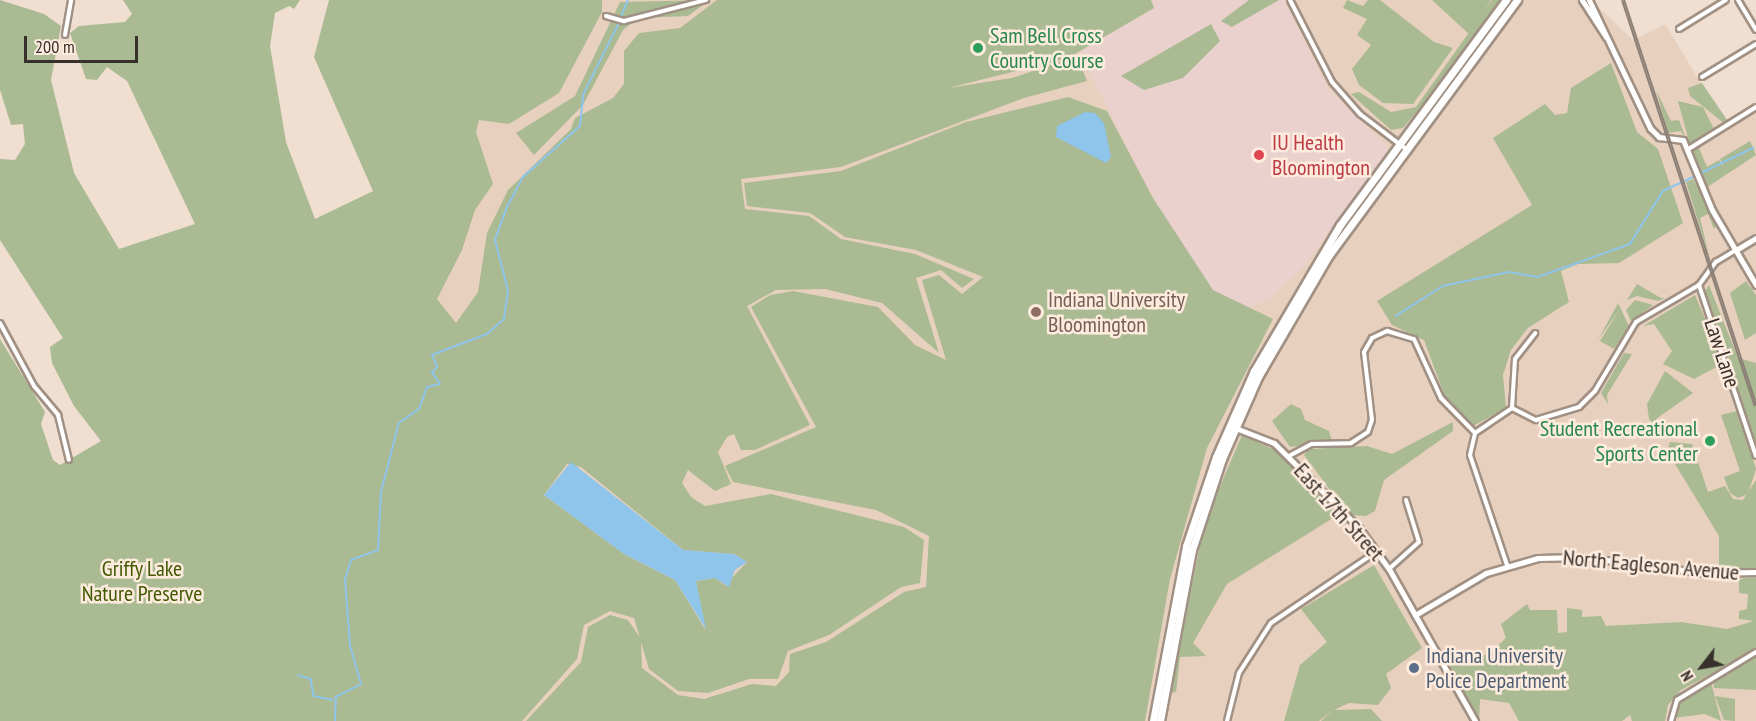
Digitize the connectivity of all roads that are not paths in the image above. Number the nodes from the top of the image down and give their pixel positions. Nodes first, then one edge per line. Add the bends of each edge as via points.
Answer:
1 (71, 0) edge
2 (706, 0) edge
3 (1290, 0) edge
4 (1506, 0) edge
5 (1516, 0) edge
6 (1582, 0) edge
7 (1589, 0) edge
8 (1726, 0) edge
9 (1738, 0) edge
10 (606, 16) dead end
11 (1679, 29) dead end
12 (1756, 30) edge
13 (65, 35) dead end
14 (1611, 42) junction
15 (1756, 44) edge
16 (1702, 77) dead end
17 (1756, 107) edge
18 (1399, 144) junction
19 (1406, 149) junction
20 (1687, 150) junction
21 (1756, 238) edge
22 (1736, 250) junction
23 (1699, 285) junction
24 (1756, 285) edge
25 (0, 323) edge
26 (1535, 333) dead end
27 (1512, 408) junction
28 (1232, 427) junction
29 (1475, 433) junction
30 (1289, 456) junction
31 (1756, 456) edge
32 (69, 460) dead end
33 (1406, 500) dead end
34 (1377, 552) junction
35 (1507, 565) junction
36 (1389, 569) junction
37 (1756, 572) edge
38 (1415, 615) junction
39 (1756, 652) edge
40 (1153, 721) edge
41 (1160, 721) edge
42 (1227, 721) edge
43 (1475, 721) edge
44 (1671, 721) edge

1 - 13 street
2 - 10 street via 624,21
3 - 18 street via 1332,82 1360,114
4 - 18 highway
5 - 19 highway
6 - 14 street
7 - 14 street
8 - 11 street
9 - 12 street
14 - 20 street via 1652,130 1659,137 1679,136
15 - 16 street
17 - 20 street
18 - 19 street
18 - 28 highway via 1290,304
19 - 28 highway via 1306,290
20 - 22 street
21 - 22 street
22 - 23 street via 1711,267
22 - 24 street
23 - 27 street via 1636,322 1595,391 1579,407 1536,420
23 - 31 street, Law Lane
25 - 32 street via 33,384 58,415
26 - 27 street via 1515,359
27 - 29 street
28 - 30 street, East 17th Street via 1269,440
28 - 40 highway via 1178,578
28 - 41 highway via 1185,578
29 - 30 street via 1441,398 1424,351 1398,330 1377,334 1365,349 1372,420 1358,441 1312,444
29 - 35 street via 1470,455
30 - 34 street, East 17th Street
33 - 36 street via 1419,543
34 - 36 street, East 17th Street
34 - 42 street via 1271,623 1239,674
35 - 37 street, North Eagleson Avenue via 1560,556 1705,573
35 - 38 street, North Eagleson Avenue
36 - 38 street, East 17th Street
38 - 43 street, East 17th Street
39 - 44 street via 1679,698

